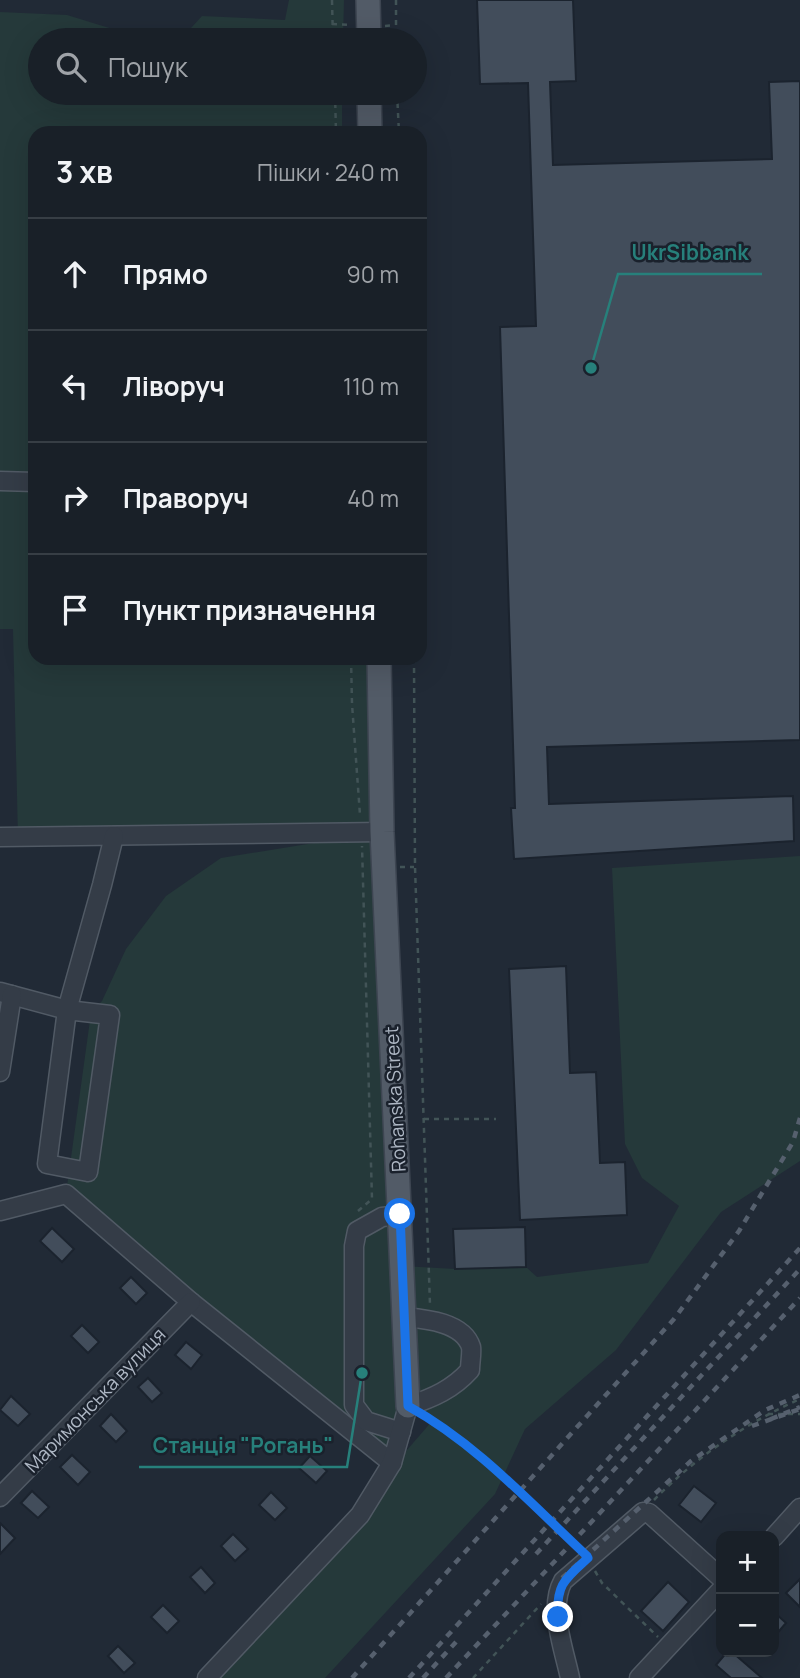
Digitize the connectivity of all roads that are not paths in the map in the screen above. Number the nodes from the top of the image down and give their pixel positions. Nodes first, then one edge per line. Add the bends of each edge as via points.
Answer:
1 (368, 0) edge
2 (369, 28) edge
3 (369, 105) edge
4 (370, 126) edge
5 (0, 481) edge
6 (28, 482) edge
7 (379, 665) edge
8 (372, 832) junction
9 (114, 836) junction
10 (0, 837) edge
11 (6, 993) edge
12 (67, 1010) junction
13 (0, 1072) edge
14 (0, 1211) edge
15 (400, 1214) junction
16 (191, 1303) junction
17 (404, 1317) junction
18 (408, 1406) junction
19 (401, 1432) junction
20 (392, 1463) junction
21 (0, 1497) edge
22 (800, 1508) edge
23 (779, 1531) edge
24 (716, 1573) edge
25 (717, 1594) edge
26 (207, 1678) edge
27 (570, 1678) edge
28 (639, 1678) edge

1 - 2 main road
3 - 4 main road
5 - 6 street
7 - 8 main road, Rohanska Street
8 - 9 street
8 - 15 main road, Rohanska Street
9 - 10 street
9 - 12 street
11 - 12 street
11 - 13 street
12 - 12 street via 47,1164 88,1172 110,1015
14 - 16 street via 66,1194
15 - 17 main road, Rohanska Street
15 - 19 street via 382,1217 357,1231 354,1405 366,1421
16 - 20 street
16 - 21 street, Маримонська вулиця
17 - 18 main road, Rohanska Street
17 - 18 street via 431,1319 457,1329 471,1347 470,1370 458,1382
18 - 19 street, Rohanska Street
19 - 20 street, Rohanska Street
20 - 26 street, Rohanska Street via 360,1515
22 - 23 street
24 - 27 street via 643,1512 561,1584 558,1617
25 - 28 street

